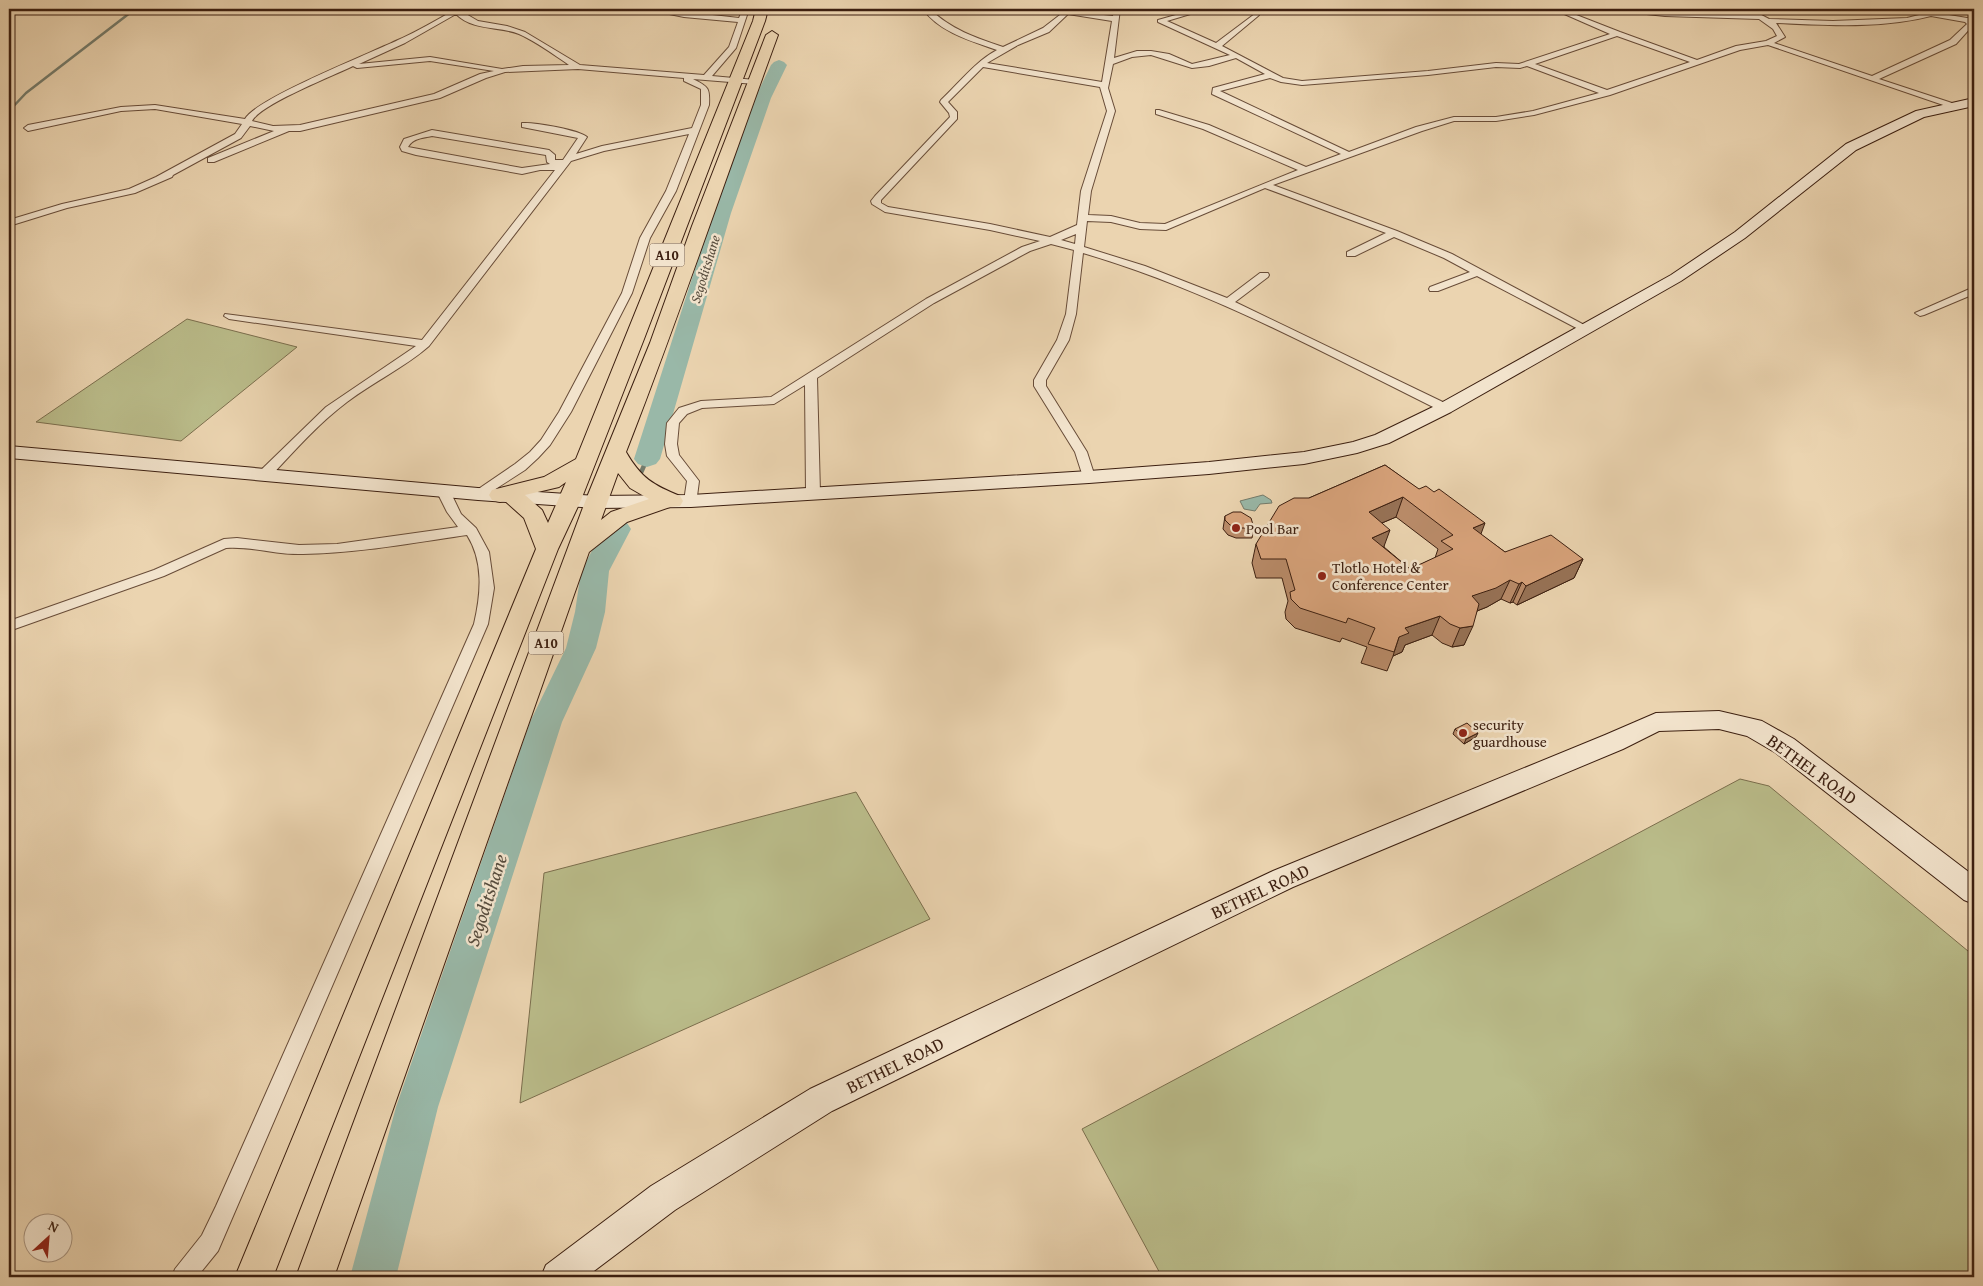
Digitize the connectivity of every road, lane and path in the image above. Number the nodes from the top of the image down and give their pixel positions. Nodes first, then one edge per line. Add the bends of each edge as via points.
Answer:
1 (18, 9) edge
2 (648, 9) edge
3 (746, 9) edge
4 (762, 9) edge
5 (778, 9) edge
6 (926, 9) edge
7 (1118, 9) edge
8 (1204, 9) edge
9 (1556, 9) edge
10 (1619, 9) edge
11 (1745, 9) edge
12 (1913, 9) edge
13 (458, 10) edge
14 (9, 11) edge
15 (1256, 15) dead end
16 (1922, 15) junction
17 (1758, 17) junction
18 (1116, 19) junction
19 (1971, 19) edge
20 (742, 21) junction
21 (1768, 21) junction
22 (482, 24) junction
23 (419, 31) junction
24 (1617, 34) junction
25 (1768, 42) junction
26 (1217, 46) junction
27 (1002, 49) junction
28 (1237, 55) junction
29 (754, 57) junction
30 (1110, 63) junction
31 (1699, 63) junction
32 (980, 64) junction
33 (1529, 64) junction
34 (578, 67) junction
35 (345, 68) junction
36 (505, 70) junction
37 (1271, 75) junction
38 (681, 76) junction
39 (705, 79) junction
40 (1872, 79) junction
41 (745, 82) junction
42 (1105, 85) junction
43 (1607, 93) junction
44 (1974, 102) edge
45 (1952, 106) junction
46 (1159, 112) dead end
47 (246, 123) junction
48 (525, 125) dead end
49 (28, 128) dead end
50 (286, 130) junction
51 (696, 130) junction
52 (1347, 154) junction
53 (565, 163) junction
54 (1306, 170) junction
55 (160, 178) junction
56 (1265, 185) junction
57 (1083, 222) junction
58 (9, 223) edge
59 (1394, 233) junction
60 (1050, 240) junction
61 (1080, 248) junction
62 (1352, 254) dead end
63 (1478, 272) junction
64 (1264, 275) dead end
65 (1434, 289) dead end
66 (1974, 290) edge
67 (1228, 302) junction
68 (1920, 313) dead end
69 (229, 316) dead end
70 (1584, 329) junction
71 (425, 344) junction
72 (811, 376) junction
73 (1445, 408) junction
74 (9, 452) edge
75 (616, 452) junction
76 (584, 463) junction
77 (265, 474) junction
78 (1089, 477) junction
79 (443, 490) junction
80 (813, 493) junction
81 (478, 494) junction
82 (507, 496) junction
83 (583, 501) junction
84 (675, 501) junction
85 (470, 530) junction
86 (580, 547) junction
87 (547, 549) junction
88 (9, 626) edge
89 (1974, 892) edge
90 (183, 1277) edge
91 (254, 1277) edge
92 (315, 1277) edge
93 (558, 1277) edge

1 - 14 street
2 - 20 street
3 - 20 street
4 - 29 main road, A10
5 - 29 main road, A10 via 773,33
6 - 27 street via 951,29
7 - 18 street
8 - 26 street via 1160,21
9 - 24 street via 1592,20
10 - 17 street
11 - 17 street
12 - 16 street
13 - 22 street via 463,18
13 - 23 street
15 - 26 street
16 - 19 street
16 - 21 street via 1886,21
17 - 21 street
18 - 27 street via 1067,12 1046,30
18 - 30 street
19 - 40 street via 1953,42
20 - 39 street via 732,48
21 - 25 street via 1781,37
22 - 23 street
22 - 34 street via 516,30
23 - 35 street
24 - 31 street
24 - 33 street
25 - 31 street via 1739,48
25 - 40 street
26 - 28 street
27 - 32 street
28 - 30 street via 1190,66 1157,54 1138,52
28 - 37 street
29 - 41 main road, A10
30 - 42 street
31 - 43 street
32 - 42 street
32 - 60 street via 944,102 954,117 878,198 877,204 885,209
33 - 37 street via 1302,83
33 - 43 street
34 - 36 street
34 - 38 street
35 - 36 street via 430,59
35 - 47 street via 278,98 251,115
36 - 50 street via 437,96 316,126
37 - 52 street via 1215,92
38 - 39 street
38 - 51 street via 704,88 706,93
39 - 41 street
40 - 45 street
41 - 75 main road, A10 via 700,226
41 - 76 main road, A10
42 - 57 street via 1104,94 1111,112 1089,179
43 - 52 street via 1507,118 1454,119
44 - 45 street
45 - 70 street via 1908,119 1851,148 1740,235 1676,278
46 - 54 street via 1206,127
47 - 49 street via 156,106 121,109
47 - 50 street
47 - 55 street via 238,136
48 - 53 street via 581,135 583,137
50 - 55 street
51 - 53 street via 602,149
51 - 81 street via 671,191 645,238 627,293 556,426 546,442 520,467
52 - 54 street
53 - 53 street via 550,162 549,153 437,133 407,140 404,146 416,152 522,172
53 - 71 street
54 - 56 street
55 - 58 street via 132,191
56 - 57 street via 1166,227 1140,226 1116,220
56 - 59 street
57 - 60 street via 1069,234
57 - 61 street
59 - 62 street
59 - 63 street
60 - 61 street
60 - 72 street via 930,301
61 - 67 street
61 - 78 street via 1071,314 1063,340 1040,380 1040,386 1081,452
63 - 65 street
63 - 70 street
64 - 67 street
66 - 68 street
67 - 73 street
69 - 71 street
70 - 73 street
71 - 77 street via 340,402
72 - 80 street
72 - 84 street via 774,400 701,406 678,416 673,423 670,444 673,456 693,481
73 - 78 street via 1382,439 1313,456
74 - 77 street
75 - 83 main road, A10
75 - 84 main road via 633,481 643,489
76 - 82 main road via 551,482
76 - 83 main road, A10
77 - 79 street
78 - 80 street
79 - 81 street
79 - 85 street via 456,516
80 - 84 street
81 - 82 street
82 - 83 street
82 - 87 main road via 534,515
83 - 84 street
83 - 86 main road, A10
83 - 87 main road, A10
84 - 86 main road via 620,517
85 - 88 street via 337,549 299,550 224,544 159,573
85 - 90 street via 482,555 487,581 481,624 224,1214 210,1243
86 - 92 main road, A10
87 - 91 main road, A10
89 - 93 street, BETHEL ROAD via 1785,746 1753,728 1719,720 1656,722 1283,879 821,1100 663,1198

